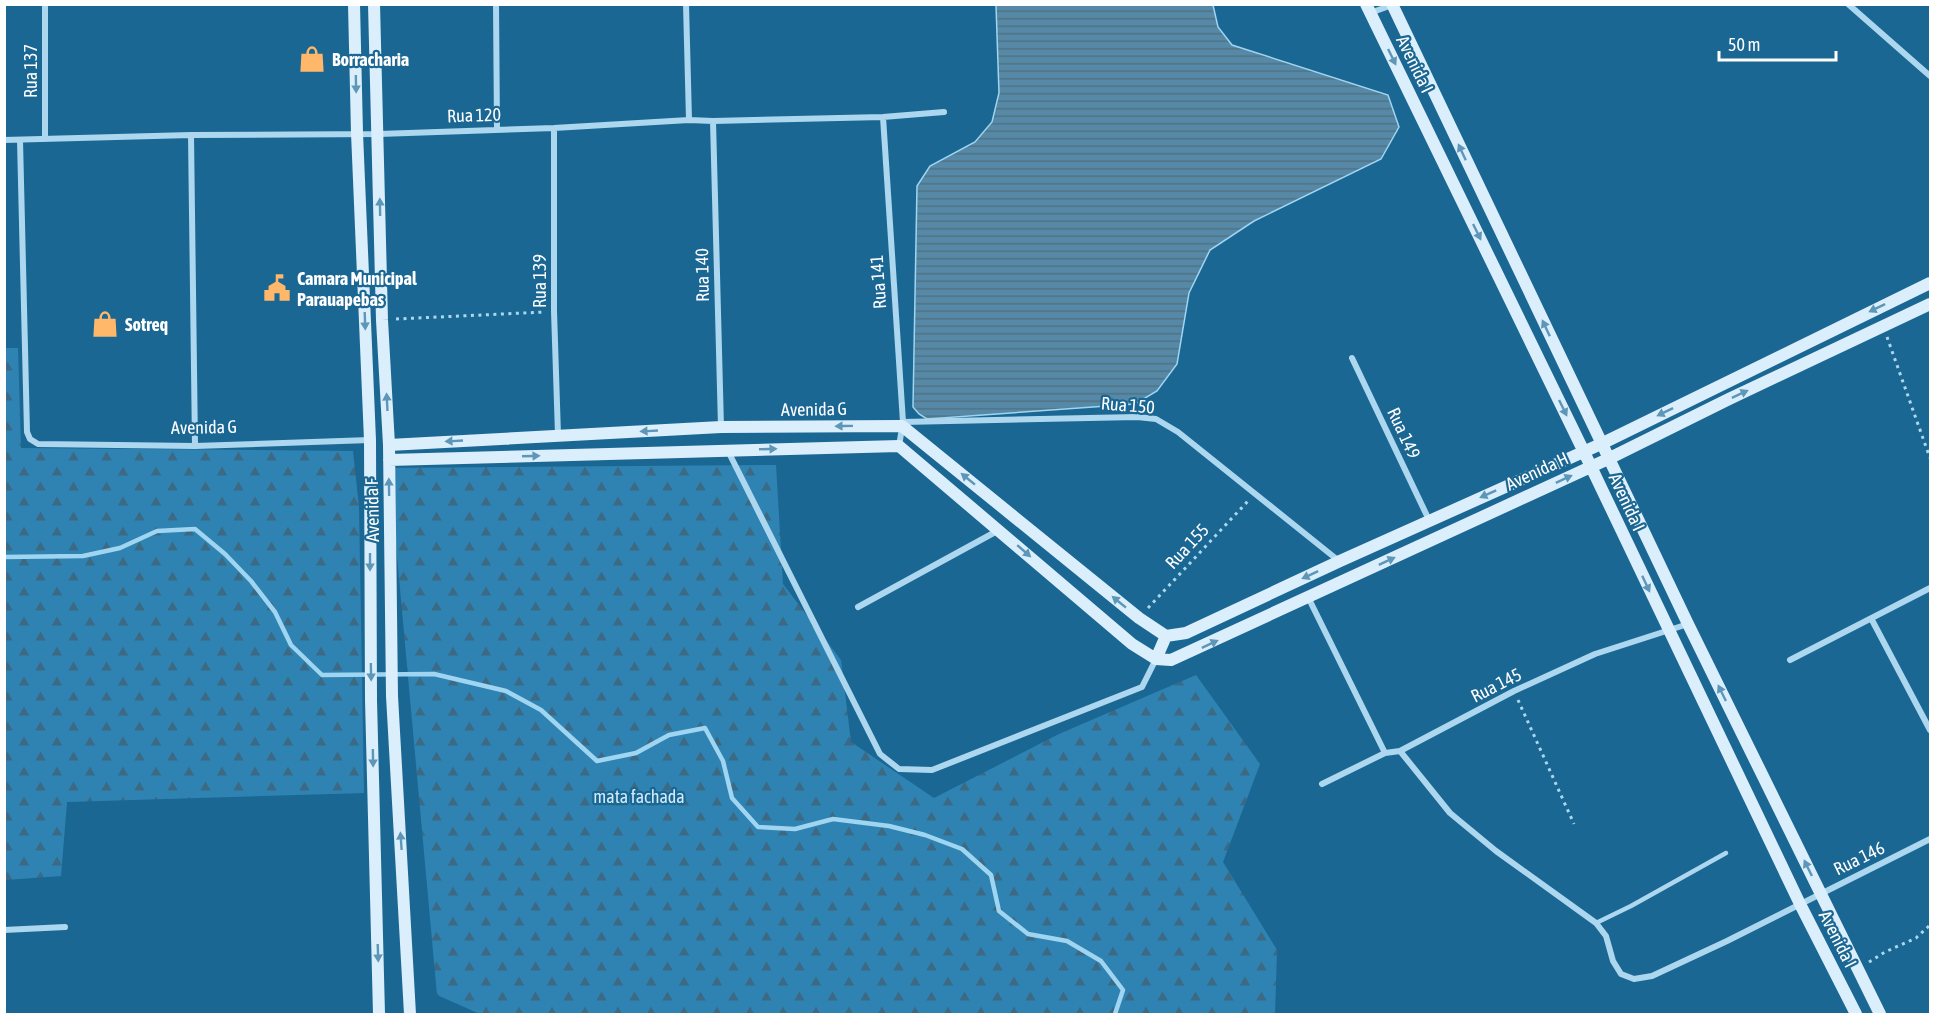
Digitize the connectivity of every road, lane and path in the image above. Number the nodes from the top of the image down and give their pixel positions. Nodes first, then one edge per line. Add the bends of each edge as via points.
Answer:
1 (45, 4) edge
2 (354, 4) edge
3 (374, 4) edge
4 (496, 4) edge
5 (686, 4) edge
6 (1848, 4) edge
7 (1393, 5) edge
8 (1368, 9) edge
9 (1930, 76) edge
10 (944, 112) dead end
11 (882, 117) junction
12 (689, 120) junction
13 (713, 122) junction
14 (554, 128) junction
15 (497, 129) junction
16 (357, 133) junction
17 (379, 134) junction
18 (191, 135) junction
19 (45, 138) junction
20 (4, 140) edge
21 (20, 140) junction
22 (1930, 283) edge
23 (1930, 304) edge
24 (554, 311) junction
25 (382, 320) junction
26 (1884, 327) junction
27 (1353, 358) dead end
28 (902, 424) junction
29 (721, 428) junction
30 (558, 435) junction
31 (370, 440) junction
32 (1601, 444) junction
33 (389, 445) junction
34 (195, 446) junction
35 (899, 446) junction
36 (728, 451) junction
37 (1584, 452) junction
38 (1930, 458) edge
39 (1608, 459) junction
40 (389, 460) junction
41 (1591, 466) junction
42 (1255, 493) junction
43 (1429, 520) junction
44 (1000, 530) junction
45 (1340, 561) junction
46 (1930, 588) edge
47 (1308, 597) junction
48 (858, 607) dead end
49 (1139, 618) junction
50 (1872, 620) junction
51 (1688, 624) junction
52 (1669, 632) junction
53 (1166, 636) junction
54 (1156, 659) junction
55 (1790, 660) dead end
56 (1514, 691) junction
57 (1930, 730) edge
58 (1400, 751) junction
59 (1385, 753) junction
60 (1322, 784) dead end
61 (1768, 785) junction
62 (1748, 792) junction
63 (1574, 824) dead end
64 (1930, 839) edge
65 (1726, 853) dead end
66 (1820, 893) junction
67 (1800, 904) junction
68 (1596, 923) junction
69 (1930, 925) edge
70 (65, 927) dead end
71 (4, 930) edge
72 (1857, 969) junction
73 (379, 1014) edge
74 (410, 1014) edge
75 (1856, 1014) edge
76 (1880, 1014) edge

1 - 19 street, Rua 137
2 -> 16 street, Avenida F
3 - 17 street, Avenida F
4 - 15 street
5 - 12 street
6 - 9 street
7 - 8 street
32 -> 7 street, Avenida I
8 -> 37 street, Avenida I
10 - 11 street, Rua 120
11 - 13 street, Rua 120
11 - 28 street, Rua 141
12 - 13 street, Rua 120
12 - 14 street, Rua 120
13 - 29 street, Rua 140
14 - 15 street, Rua 120
14 - 24 street, Rua 139
15 - 17 street, Rua 120
16 - 17 street, Rua 120
16 - 18 street, Rua 120
16 -> 31 street, Avenida F
25 -> 17 street, Avenida F
18 - 19 street, Rua 120
18 - 34 street
19 - 21 street, Rua 120
20 - 21 street, Rua 120
21 - 34 street, Avenida G via 30,439 38,444
22 -> 32 street, Avenida H
23 - 26 street, Avenida H
24 - 25 path
24 - 30 street, Rua 139
33 -> 25 street, Avenida F
26 - 38 path
39 -> 26 street, Avenida H
27 - 43 street, Rua 149
28 -> 29 street, Avenida G
28 - 35 street, Rua 141
28 - 42 street, Rua 150 via 1109,416 1156,419
49 -> 28 street
29 -> 30 street, Avenida G
30 -> 33 street, Avenida G
31 - 34 street, Avenida G
31 -> 73 street, Avenida F via 370,644
32 - 37 street, Avenida H
32 - 39 street, Avenida I
33 - 40 street, Avenida F
36 -> 35 street
35 - 44 street
40 -> 36 street
36 - 54 street via 880,754 899,769 932,770 1142,687
37 - 41 street, Avenida I
37 -> 43 street, Avenida H
39 - 41 street, Avenida H
39 - 51 street, Avenida I
74 -> 40 street, Avenida F via 392,696
47 -> 41 street, Avenida H
41 -> 52 street, Avenida I
42 - 45 street, Rua 150
42 - 49 path, Rua 155
43 - 45 street, Avenida H
44 - 48 street
44 -> 54 street via 1132,644
45 -> 53 street, Avenida H via 1186,633
46 - 50 street
54 -> 47 street, Avenida H via 1184,656
47 - 59 street
49 - 53 street
50 - 55 street
50 - 57 street
51 - 52 street, Rua 145
61 -> 51 street, Avenida I
52 - 56 street, Rua 145 via 1595,654
52 - 62 street, Avenida I
53 - 54 street
56 - 58 street, Rua 145
56 - 63 path
58 - 59 street, Rua 145
58 - 68 street via 1450,813
59 - 60 street, Rua 145
61 - 62 street
66 -> 61 street, Avenida I
62 - 67 street, Avenida I
64 - 66 street, Rua 146
65 - 68 lane
66 - 67 street, Rua 146
66 - 72 street, Avenida I
67 - 68 street, Rua 146 via 1652,976 1634,979 1621,974 1606,936
67 - 75 street, Avenida I
69 - 72 path via 1916,938
70 - 71 street
72 - 76 street, Avenida I

